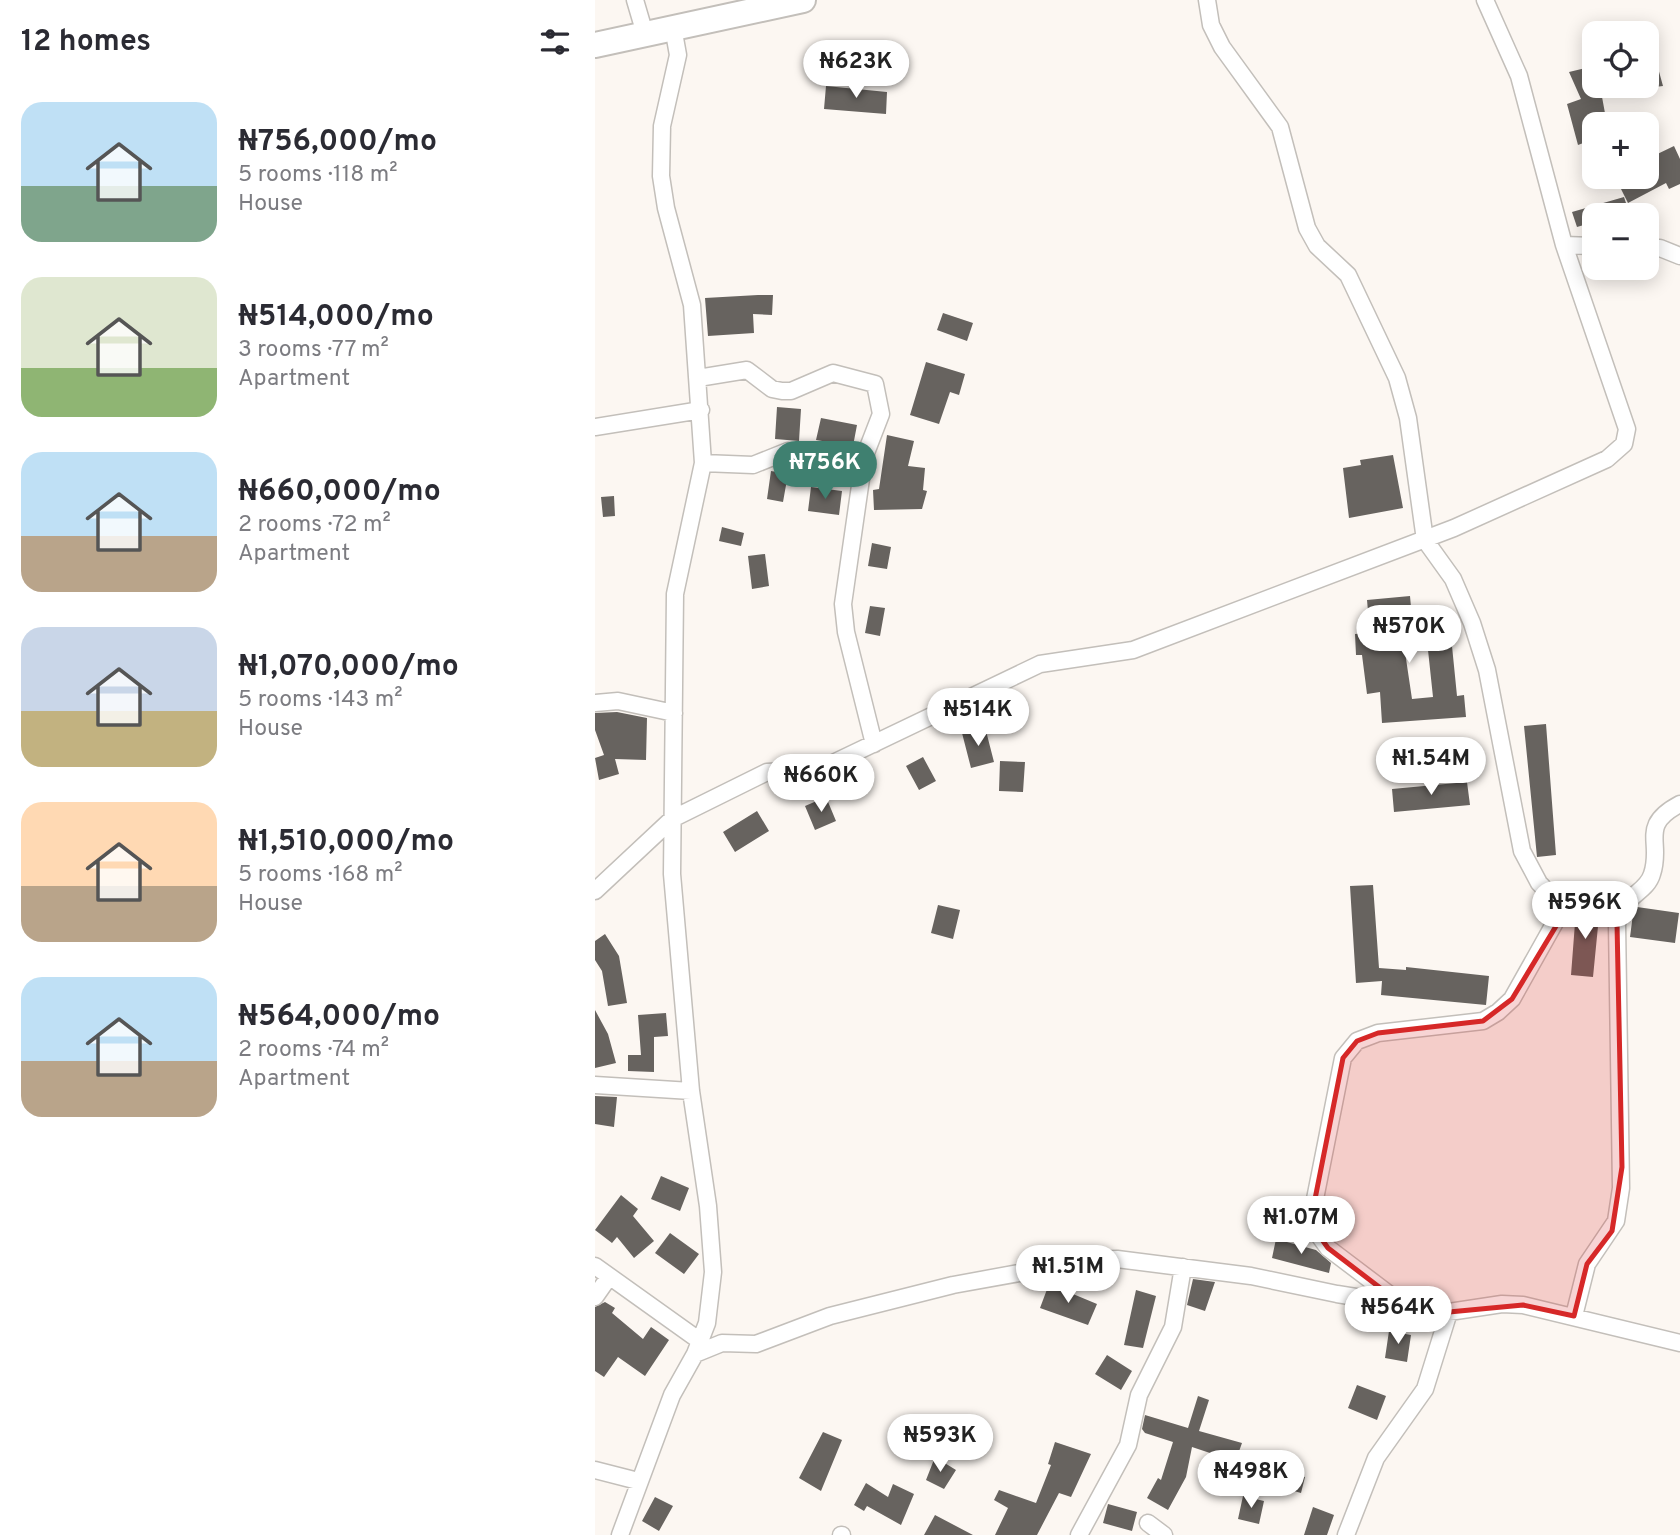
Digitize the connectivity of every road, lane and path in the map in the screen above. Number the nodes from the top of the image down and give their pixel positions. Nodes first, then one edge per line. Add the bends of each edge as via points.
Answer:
1 (635, 0) edge
2 (803, 0) edge
3 (1207, 0) edge
4 (1485, 0) edge
5 (673, 27) junction
6 (646, 33) junction
7 (595, 45) edge
8 (1564, 245) junction
9 (1582, 246) edge
10 (1659, 248) edge
11 (1680, 256) edge
12 (698, 378) junction
13 (701, 410) junction
14 (595, 427) edge
15 (865, 458) junction
16 (703, 463) junction
17 (1425, 540) junction
18 (595, 703) edge
19 (674, 713) junction
20 (874, 744) junction
21 (1680, 804) edge
22 (673, 819) junction
23 (595, 891) edge
24 (1627, 902) junction
25 (1563, 908) junction
26 (595, 1085) edge
27 (691, 1091) junction
28 (595, 1266) edge
29 (1183, 1267) junction
30 (609, 1278) junction
31 (595, 1297) edge
32 (1400, 1303) junction
33 (1450, 1312) junction
34 (1574, 1316) junction
35 (706, 1323) junction
36 (722, 1343) junction
37 (1680, 1343) edge
38 (698, 1347) junction
39 (595, 1470) edge
40 (638, 1481) junction
41 (1149, 1523) dead end
42 (620, 1535) edge
43 (1079, 1535) edge
44 (1164, 1535) edge
45 (1346, 1535) edge

1 - 6 street
2 - 5 main road
3 - 17 street via 1211,25 1222,47 1280,127 1307,228 1317,246 1348,275 1397,378 1408,418
4 - 8 street via 1519,76
5 - 6 main road
5 - 12 street via 678,55 662,126 661,176 692,305
6 - 7 main road
8 - 9 street
8 - 17 street via 1627,429 1624,444 1607,459
10 - 11 street
12 - 13 street
12 - 15 street via 747,370 782,391 833,373 866,379 875,384 881,414
13 - 14 street
13 - 16 street
15 - 16 street via 788,451 753,465
15 - 20 street via 843,604
16 - 19 street via 675,594
17 - 20 street via 1133,650 1040,664
17 - 25 street via 1453,579 1487,670 1522,851 1539,883
18 - 19 street via 618,701
19 - 22 street
20 - 22 street via 829,765 767,772
21 - 24 street via 1657,820 1653,873
22 - 23 street
22 - 27 street via 674,914
24 - 25 street via 1588,892
24 - 34 street via 1617,923 1621,1188 1616,1221 1587,1265
25 - 32 street via 1512,999 1498,1012 1483,1021 1378,1033 1357,1041 1343,1058 1313,1209 1318,1234 1328,1248
26 - 27 street
27 - 35 street via 713,1272
28 - 30 street
29 - 32 street
29 - 36 street via 1117,1259 1061,1264 830,1316 756,1344
29 - 43 street via 1173,1327 1139,1395 1128,1445
30 - 31 street
30 - 38 street
32 - 33 street
33 - 34 street via 1513,1304
33 - 45 street via 1425,1389 1376,1458
34 - 37 street
35 - 36 street
35 - 38 street
36 - 38 street
38 - 40 street via 672,1395
39 - 40 street
40 - 42 street
41 - 44 street

